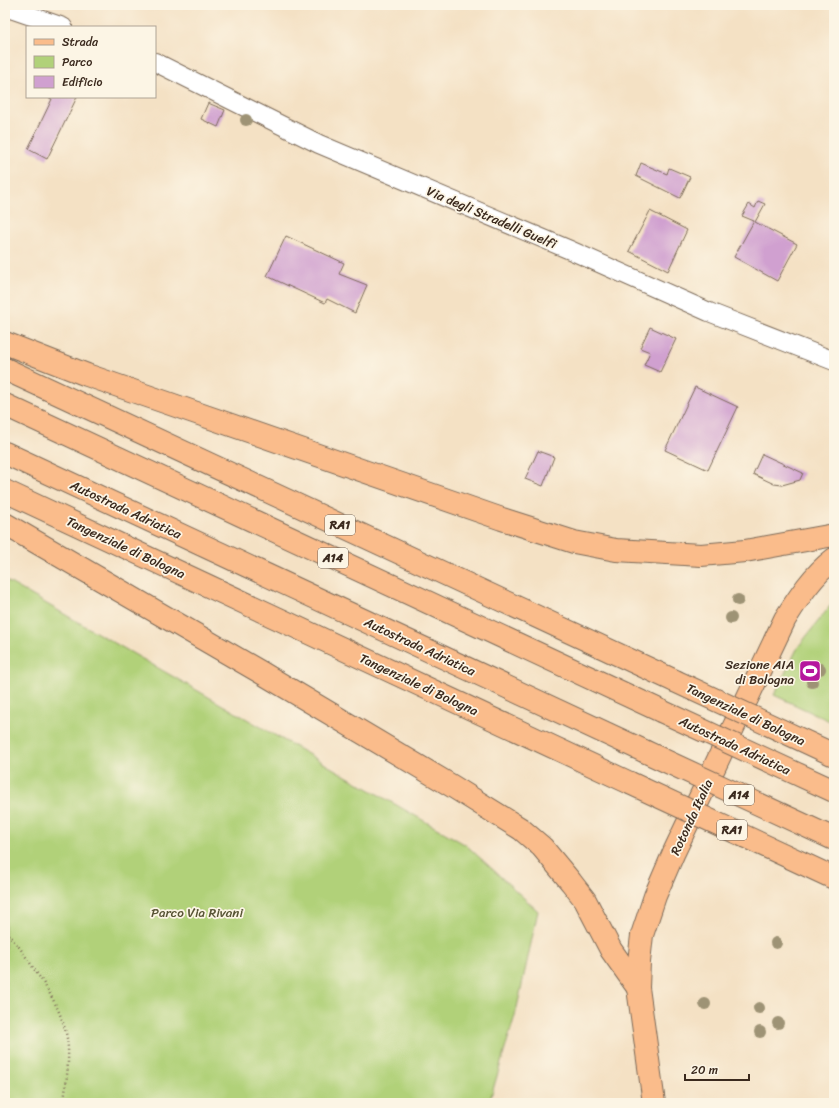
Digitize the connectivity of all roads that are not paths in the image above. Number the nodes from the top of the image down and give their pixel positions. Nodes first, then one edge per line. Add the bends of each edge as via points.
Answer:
1 (5, 7) edge
2 (60, 26) edge
3 (156, 62) edge
4 (5, 343) edge
5 (834, 361) edge
6 (5, 368) edge
7 (5, 405) edge
8 (5, 453) edge
9 (5, 491) edge
10 (5, 524) edge
11 (834, 535) edge
12 (834, 559) edge
13 (834, 755) edge
14 (834, 791) edge
15 (834, 839) edge
16 (834, 878) edge
17 (638, 988) junction
18 (654, 1103) edge

1 - 2 street
3 - 5 street, Via degli Stradelli Guelfi via 319,144 709,312
4 - 11 main road via 164,402 502,520 574,542 616,550 700,555 745,551
6 - 13 main road, Tangenziale di Bologna / RA1, bridge
7 - 14 main road, Autostrada Adriatica / A14, bridge
8 - 15 main road, Autostrada Adriatica / A14, bridge
9 - 16 main road, Tangenziale di Bologna / RA1, bridge
10 - 17 main road via 262,673 521,829 558,864 585,900 611,950
12 - 17 main road, Rotonda Italia via 801,594 785,619 674,852 642,935
17 - 18 main road, Rotonda Italia

